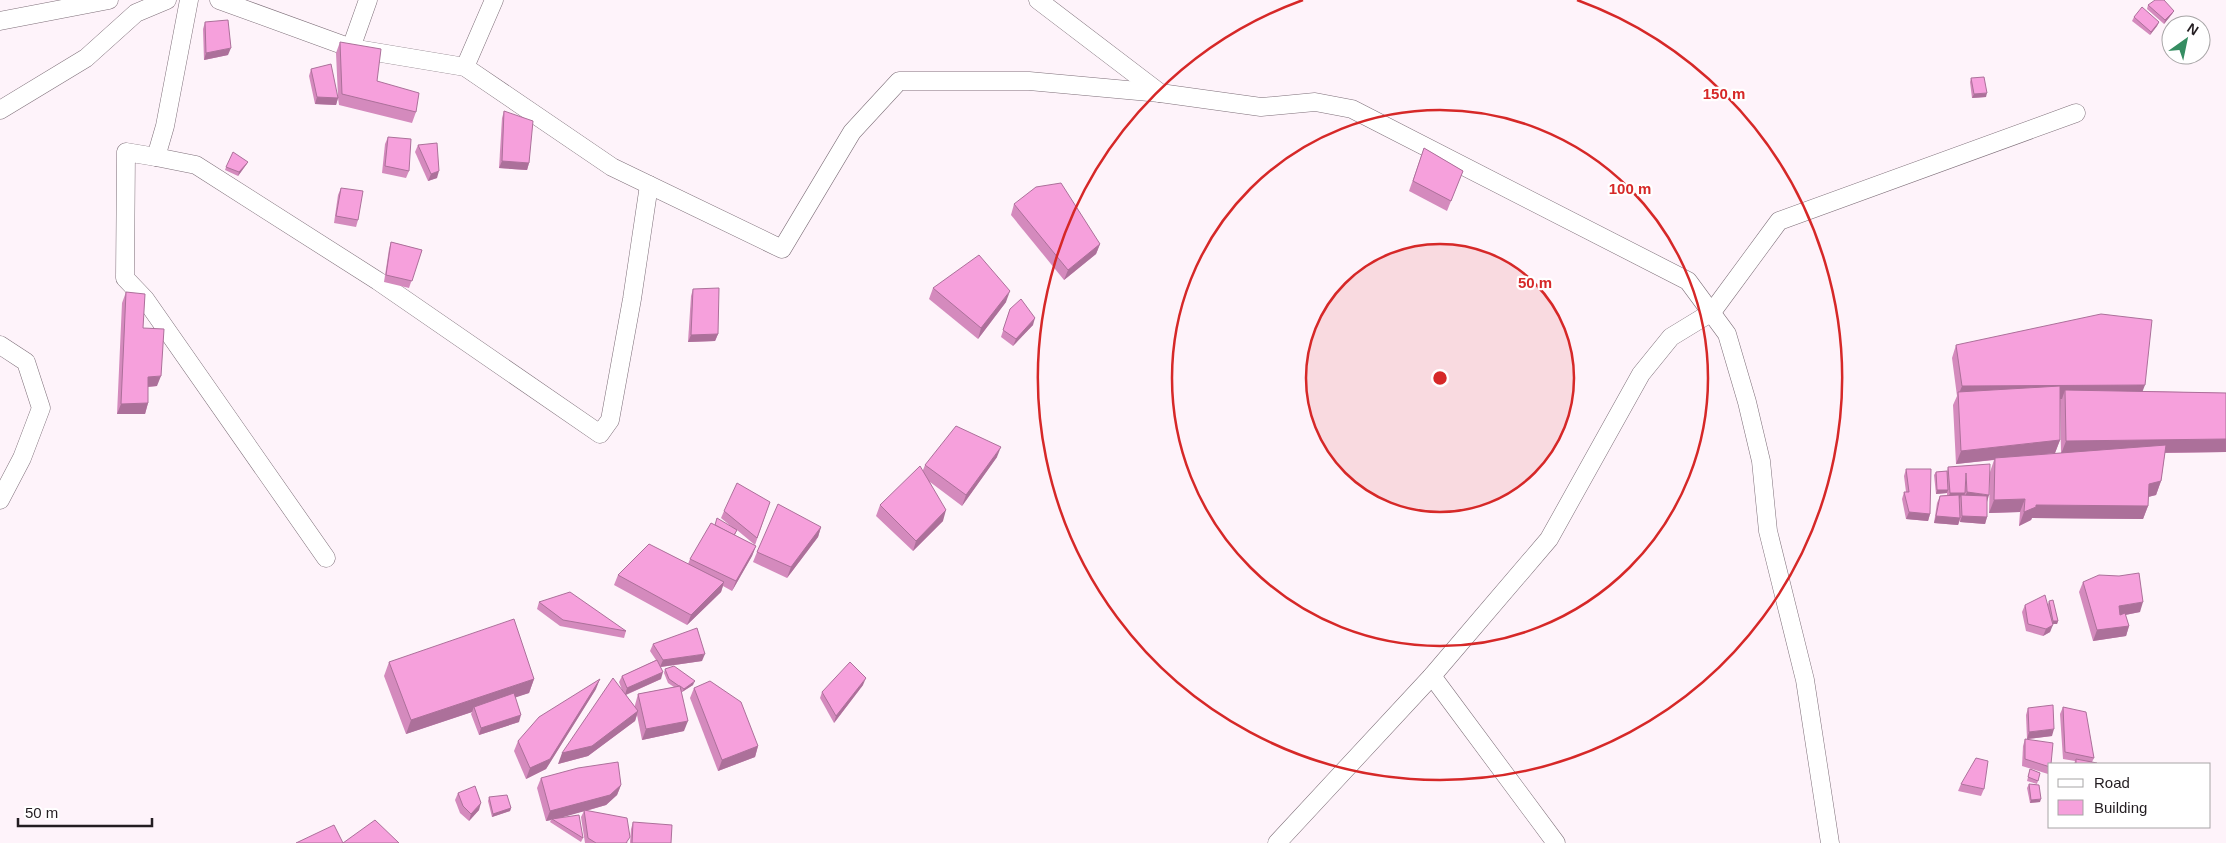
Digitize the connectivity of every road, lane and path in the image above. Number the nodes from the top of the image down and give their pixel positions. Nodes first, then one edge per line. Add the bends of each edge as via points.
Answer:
1 (109, 0) edge
2 (167, 0) edge
3 (189, 0) edge
4 (219, 0) edge
5 (368, 0) edge
6 (494, 0) edge
7 (1038, 0) edge
8 (0, 22) edge
9 (351, 48) junction
10 (465, 67) junction
11 (1160, 93) junction
12 (0, 110) edge
13 (2076, 113) dead end
14 (156, 157) junction
15 (649, 185) junction
16 (1712, 312) junction
17 (0, 345) edge
18 (0, 500) edge
19 (326, 558) dead end
20 (1432, 676) junction
21 (1277, 843) edge
22 (1556, 843) edge
23 (1830, 843) edge

1 - 8 street
2 - 12 street via 136,13 86,58
3 - 14 street
4 - 9 street
5 - 9 street
6 - 10 street
7 - 11 street
9 - 10 street
10 - 15 street via 612,167
11 - 15 street via 1029,82 899,81 852,132 782,249
11 - 16 street via 1261,107 1315,102 1352,109 1688,281
13 - 16 street via 1779,221
14 - 15 street via 196,165 393,291 600,434 610,420
14 - 19 street via 126,152 126,278 145,299
16 - 20 street via 1671,337 1641,374 1549,539
16 - 23 street via 1727,334 1748,402 1768,531 1805,680
17 - 18 street via 26,362 41,408 22,458
20 - 21 street
20 - 22 street

